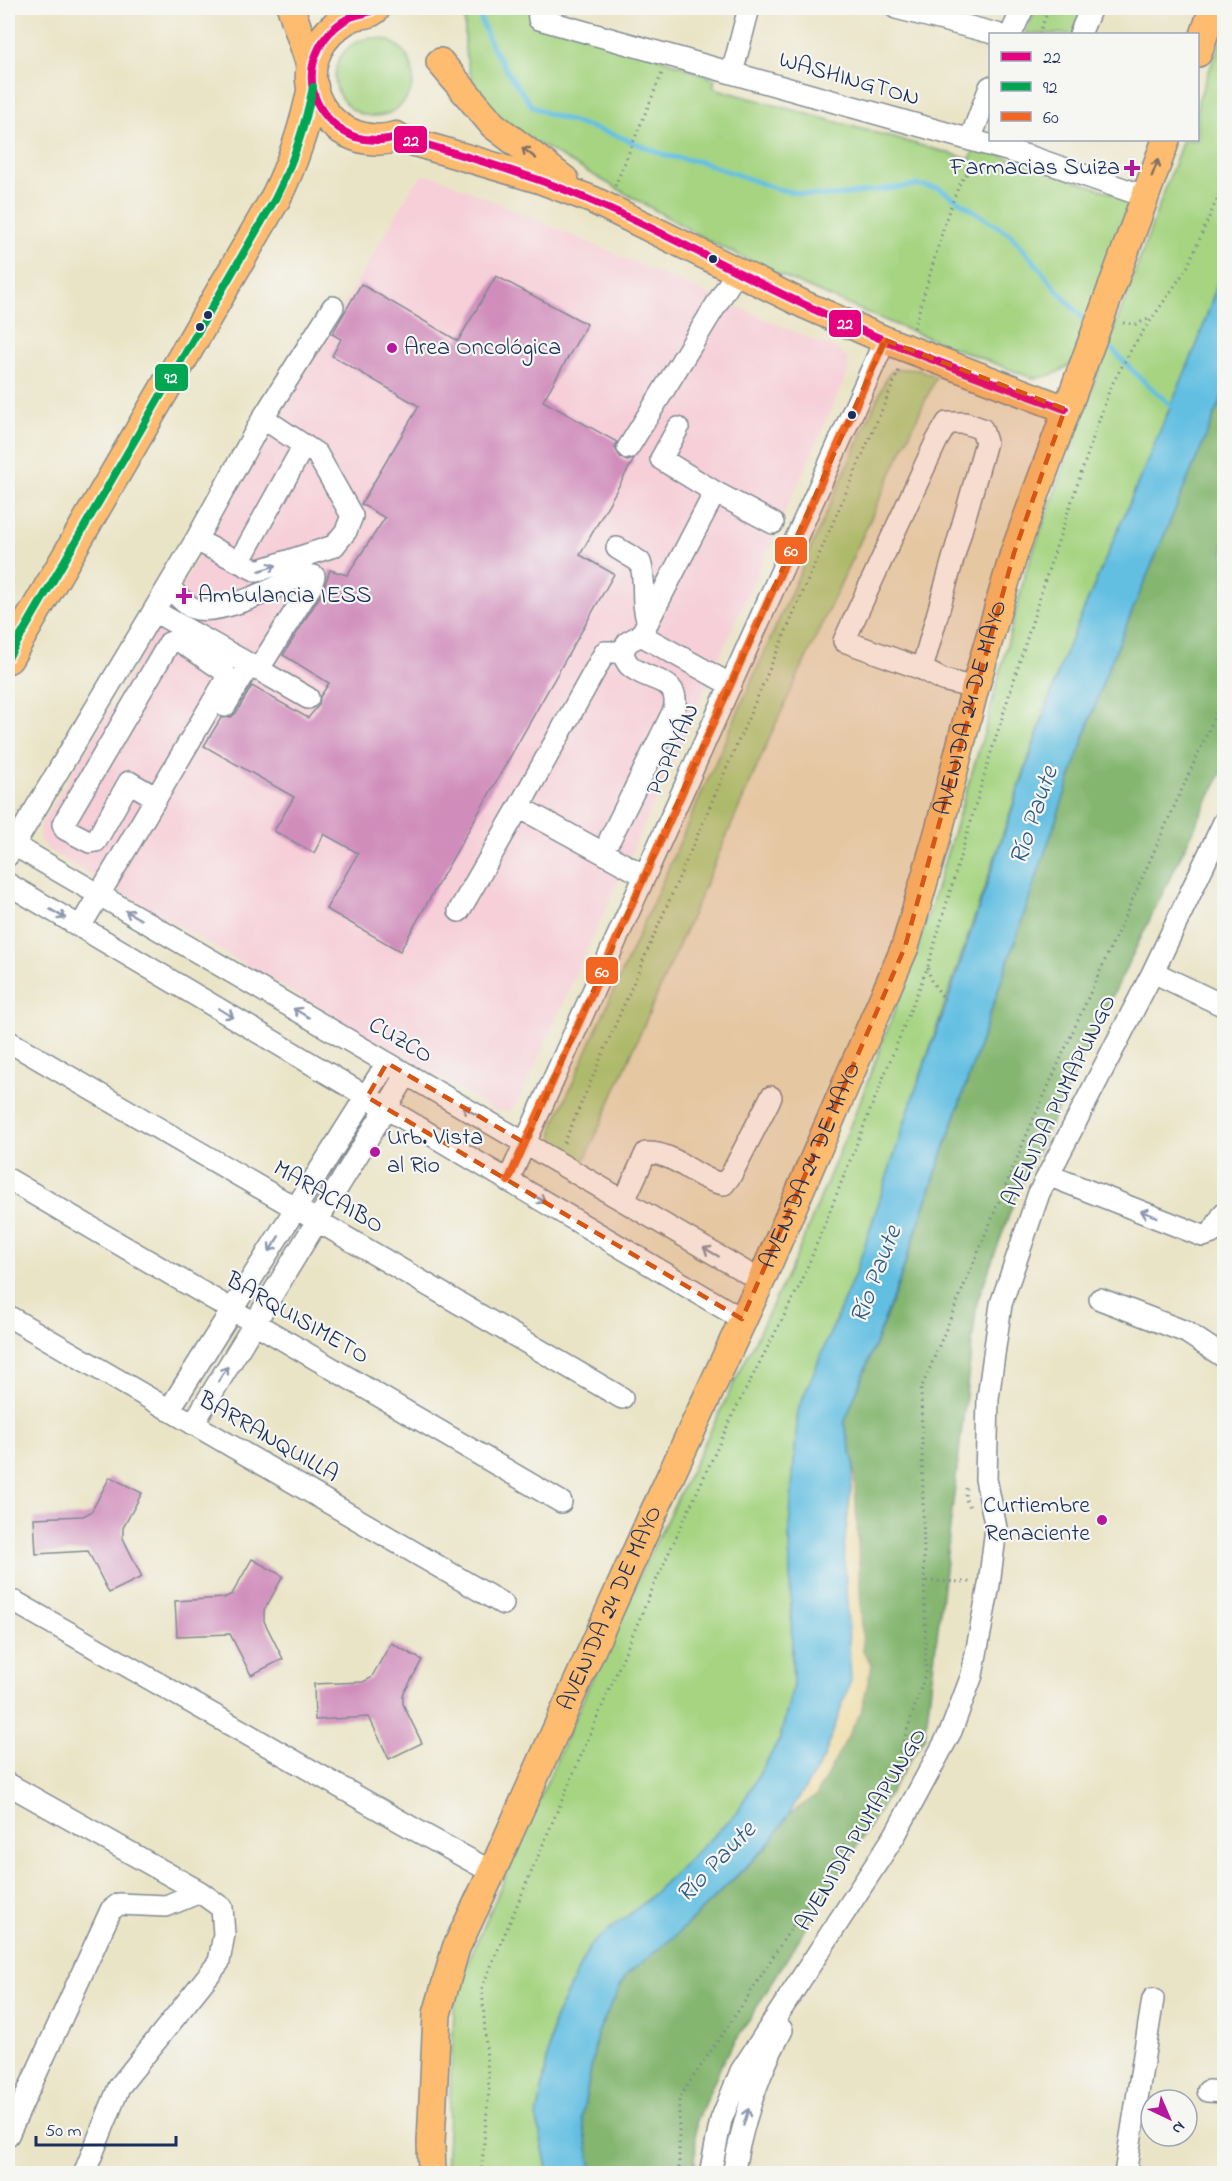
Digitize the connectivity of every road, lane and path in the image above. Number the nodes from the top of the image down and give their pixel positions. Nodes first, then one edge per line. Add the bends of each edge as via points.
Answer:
1 (291, 8) edge
2 (749, 8) edge
3 (896, 8) edge
4 (1023, 8) edge
5 (1049, 8) edge
6 (1091, 8) edge
7 (1213, 8) edge
8 (370, 10) edge
9 (539, 13) edge
10 (993, 33) edge
11 (1011, 33) edge
12 (1039, 33) edge
13 (1080, 33) edge
14 (1199, 47) edge
15 (669, 55) junction
16 (440, 62) dead end
17 (732, 73) junction
18 (312, 79) junction
19 (989, 92) edge
20 (396, 137) joint
21 (1166, 141) edge
22 (979, 142) junction
23 (1032, 148) edge
24 (1224, 183) edge
25 (1144, 196) junction
26 (600, 203) junction
27 (737, 272) junction
28 (333, 308) dead end
29 (1153, 317) junction
30 (1099, 321) junction
31 (896, 344) junction
32 (1110, 388) dead end
33 (1065, 409) junction
34 (262, 418) junction
35 (678, 428) dead end
36 (304, 445) junction
37 (628, 448) dead end
38 (715, 492) junction
39 (773, 523) dead end
40 (196, 540) junction
41 (617, 548) dead end
42 (239, 562) junction
43 (169, 587) junction
44 (154, 611) junction
45 (645, 628) junction
46 (622, 652) junction
47 (8, 658) edge
48 (253, 667) junction
49 (922, 669) junction
50 (731, 685) junction
51 (975, 688) junction
52 (308, 698) dead end
53 (220, 716) dead end
54 (98, 765) junction
55 (129, 782) junction
56 (1224, 794) edge
57 (155, 797) junction
58 (519, 807) junction
59 (1222, 813) edge
60 (610, 839) dead end
61 (11, 850) edge
62 (645, 876) junction
63 (8, 884) edge
64 (99, 895) junction
65 (459, 911) dead end
66 (80, 927) junction
67 (928, 966) dead end
68 (1152, 972) junction
69 (944, 999) dead end
70 (1224, 1006) edge
71 (8, 1041) edge
72 (387, 1063) junction
73 (407, 1074) junction
74 (367, 1097) junction
75 (771, 1097) dead end
76 (386, 1109) junction
77 (525, 1143) junction
78 (556, 1161) junction
79 (1048, 1175) junction
80 (8, 1179) edge
81 (508, 1181) junction
82 (624, 1201) junction
83 (296, 1209) junction
84 (1224, 1213) edge
85 (317, 1221) junction
86 (761, 1281) junction
87 (1100, 1299) dead end
88 (232, 1310) junction
89 (8, 1316) edge
90 (742, 1320) junction
91 (254, 1323) junction
92 (1224, 1357) edge
93 (622, 1398) dead end
94 (170, 1410) junction
95 (193, 1424) junction
96 (966, 1487) dead end
97 (561, 1502) dead end
98 (971, 1508) dead end
99 (926, 1581) dead end
100 (989, 1586) junction
101 (15, 1602) dead end
102 (503, 1604) dead end
103 (898, 1758) dead end
104 (8, 1784) edge
105 (895, 1834) junction
106 (492, 1872) junction
107 (200, 1892) junction
108 (1153, 1999) dead end
109 (8, 2134) edge
110 (84, 2174) edge
111 (432, 2174) edge
112 (680, 2174) edge
113 (710, 2174) edge
114 (733, 2174) edge
115 (1125, 2174) edge

1 - 18 main road
2 - 17 street
3 - 10 street
4 - 11 street
5 - 12 path
6 - 13 street
7 - 14 main road
8 - 18 highway via 335,27 321,42
9 - 15 street, WASHINGTON
15 - 17 street, WASHINGTON
15 - 26 path via 628,156
26 -> 16 main road via 493,125
17 - 22 street, WASHINGTON
18 - 20 highway via 318,103 339,129 370,140
18 - 47 highway via 303,132 275,199
19 - 22 street
20 - 26 main road via 538,179
25 -> 21 main road, AVENIDA 24 DE MAYO
22 - 23 street, WASHINGTON
22 - 31 path
23 - 25 street, WASHINGTON
24 - 29 path via 1186,268
25 - 30 main road, AVENIDA 24 DE MAYO
26 - 27 main road
27 - 31 main road
27 - 37 street
28 - 34 street
29 - 30 path via 1136,324
29 - 32 path
30 - 33 main road, AVENIDA 24 DE MAYO
31 - 33 main road
31 - 50 street, POPAYÁN
31 - 78 path via 871,437
33 - 51 main road, AVENIDA 24 DE MAYO via 1014,553
34 - 36 street
34 - 40 street
35 - 38 street via 661,459
36 - 42 street
42 -> 36 street via 257,571 334,546 346,531 352,516 317,454
38 - 39 street
38 - 45 street
40 - 42 street
40 - 43 street
41 - 45 street via 640,562
43 - 44 street
43 - 48 street via 192,608 212,610 267,592 303,574 314,576 311,586
44 - 48 street
44 - 61 street
45 - 46 street
45 - 50 street
46 - 58 street via 605,652
46 - 60 street via 628,665 673,688 677,698
48 - 52 street
48 - 53 street via 247,669
49 - 49 street via 844,641 936,442 947,423 965,423 982,429 986,442
49 - 51 street via 943,680
50 - 62 street, POPAYÁN
51 - 86 main road, AVENIDA 24 DE MAYO via 904,947
54 - 55 street
54 - 55 street via 63,824 65,829 90,842 96,841
54 - 57 street via 169,643 178,640 226,676
55 - 57 street
56 - 59 path
57 - 64 street
58 - 62 street
58 - 65 street
59 - 68 street, AVENIDA PUMAPUNGO
61 - 64 street, CUZCO
62 - 77 street, POPAYÁN
63 -> 66 street
64 - 66 street
72 -> 64 street, CUZCO
66 -> 74 street
67 - 69 path via 931,980
68 - 70 street
68 - 79 street, AVENIDA PUMAPUNGO
71 - 83 street, MARACAIBO
72 - 73 street, CUZCO
72 - 74 street
73 - 76 street
77 -> 73 street, CUZCO
74 - 76 street
74 - 83 street
75 - 82 street via 724,1184 712,1182 658,1152 646,1153
76 - 81 street
76 - 85 street
77 - 78 street, CUZCO
77 - 81 street, POPAYÁN
78 - 82 street, CUZCO
84 -> 79 street via 1212,1233 1203,1236
79 - 100 street, AVENIDA PUMAPUNGO via 1001,1304 988,1398 986,1479 996,1528
80 - 88 street, BARQUISIMETO
81 -> 90 street
86 -> 82 street, CUZCO
83 - 85 street, MARACAIBO
83 -> 88 street
85 - 91 street
85 - 93 street, MARACAIBO
86 - 90 main road, AVENIDA 24 DE MAYO
87 - 92 street via 1185,1332
88 - 91 street, BARQUISIMETO
88 - 94 street
89 - 94 street, BARRANQUILLA
90 - 106 main road, AVENIDA 24 DE MAYO
95 -> 91 street
91 - 97 street, BARQUISIMETO
94 - 95 street, BARRANQUILLA
95 - 102 street, BARRANQUILLA
96 - 98 path via 965,1498
99 - 100 path
100 - 105 street, AVENIDA PUMAPUNGO via 972,1675 956,1720
101 - 106 street
103 - 112 path via 747,1998 679,2098
104 - 107 street
105 - 113 street, AVENIDA PUMAPUNGO via 741,2072 722,2120
114 -> 105 street via 738,2142 772,2048
106 - 111 main road, AVENIDA 24 DE MAYO via 456,1948 437,2014
107 - 109 street via 166,1906 119,1904 111,1910
107 - 110 street via 222,1908 224,1934 219,1962 119,2087
108 - 115 street

